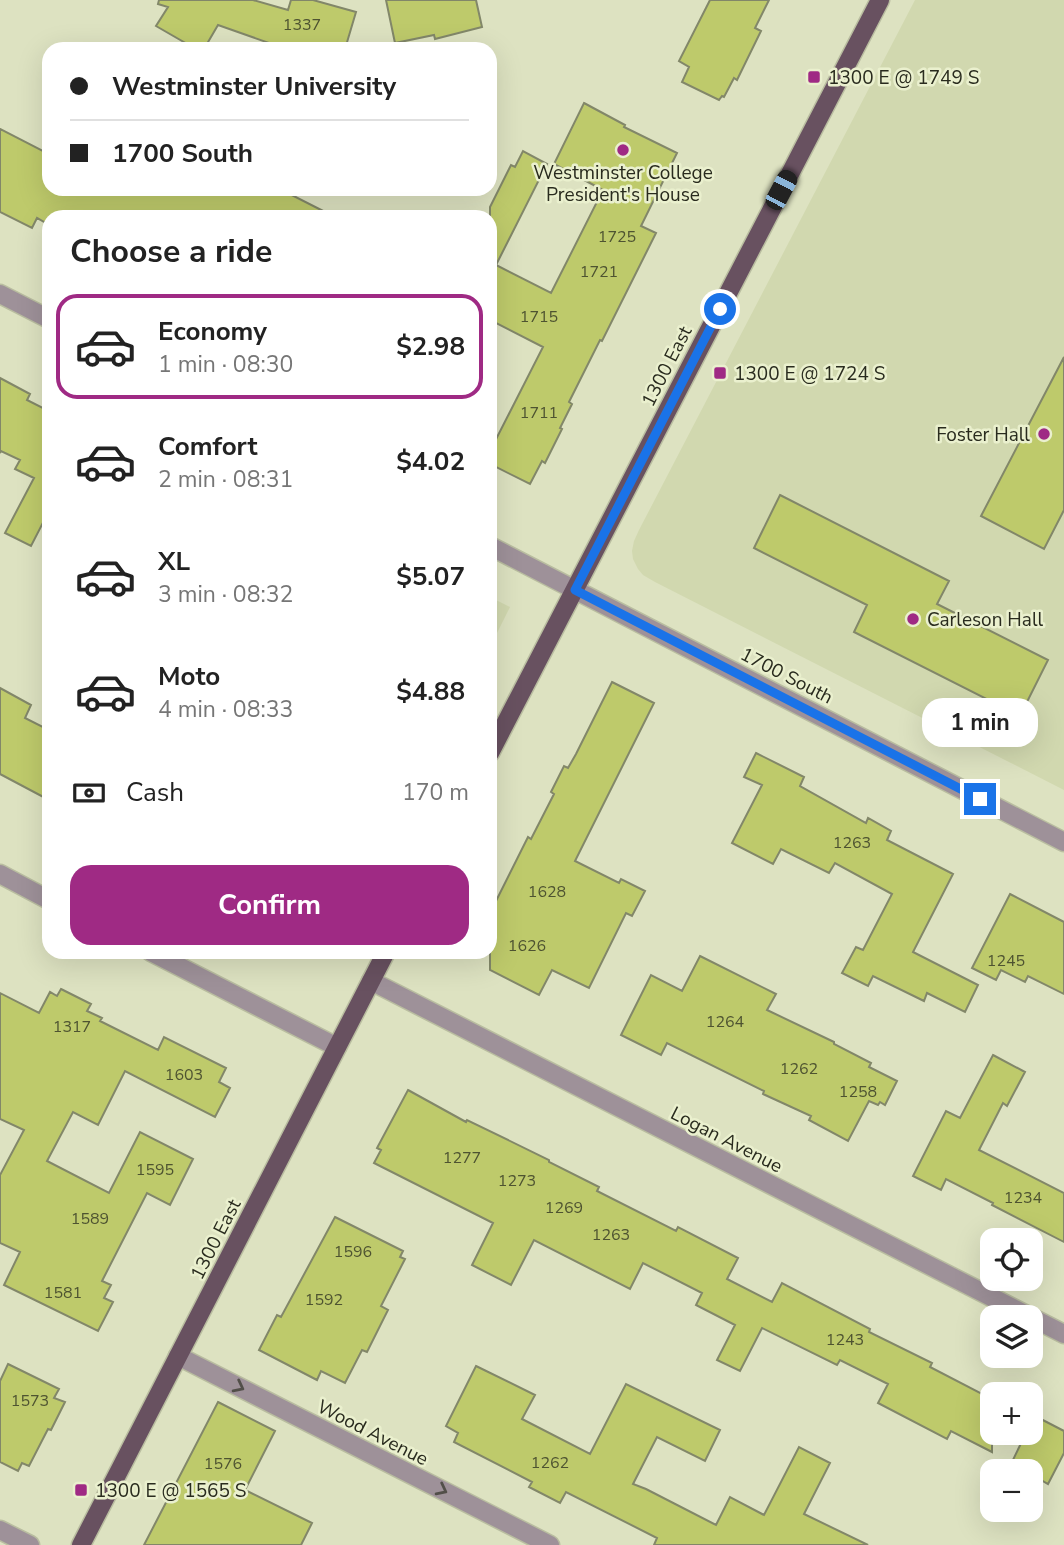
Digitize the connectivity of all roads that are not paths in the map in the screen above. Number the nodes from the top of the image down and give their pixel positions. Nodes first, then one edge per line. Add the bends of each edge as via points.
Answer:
1 (880, 0) edge
2 (0, 294) edge
3 (42, 315) edge
4 (497, 550) edge
5 (575, 590) junction
6 (497, 739) edge
7 (1064, 842) edge
8 (0, 874) edge
9 (42, 896) edge
10 (165, 959) edge
11 (382, 959) edge
12 (371, 981) junction
13 (337, 1047) junction
14 (1064, 1334) edge
15 (178, 1356) junction
16 (0, 1530) edge
17 (30, 1545) edge
18 (81, 1545) edge
19 (550, 1545) edge

1 - 5 main road, 1300 East
2 - 3 street
4 - 5 street, 1700 South
5 - 6 main road, 1300 East
5 - 7 street, 1700 South
8 - 9 street
10 - 13 street
11 - 12 main road, 1300 East
12 - 13 main road, 1300 East
12 - 14 street, Logan Avenue
13 - 15 main road, 1300 East
15 - 18 main road, 1300 East
15 -> 19 street, Wood Avenue
16 - 17 street

